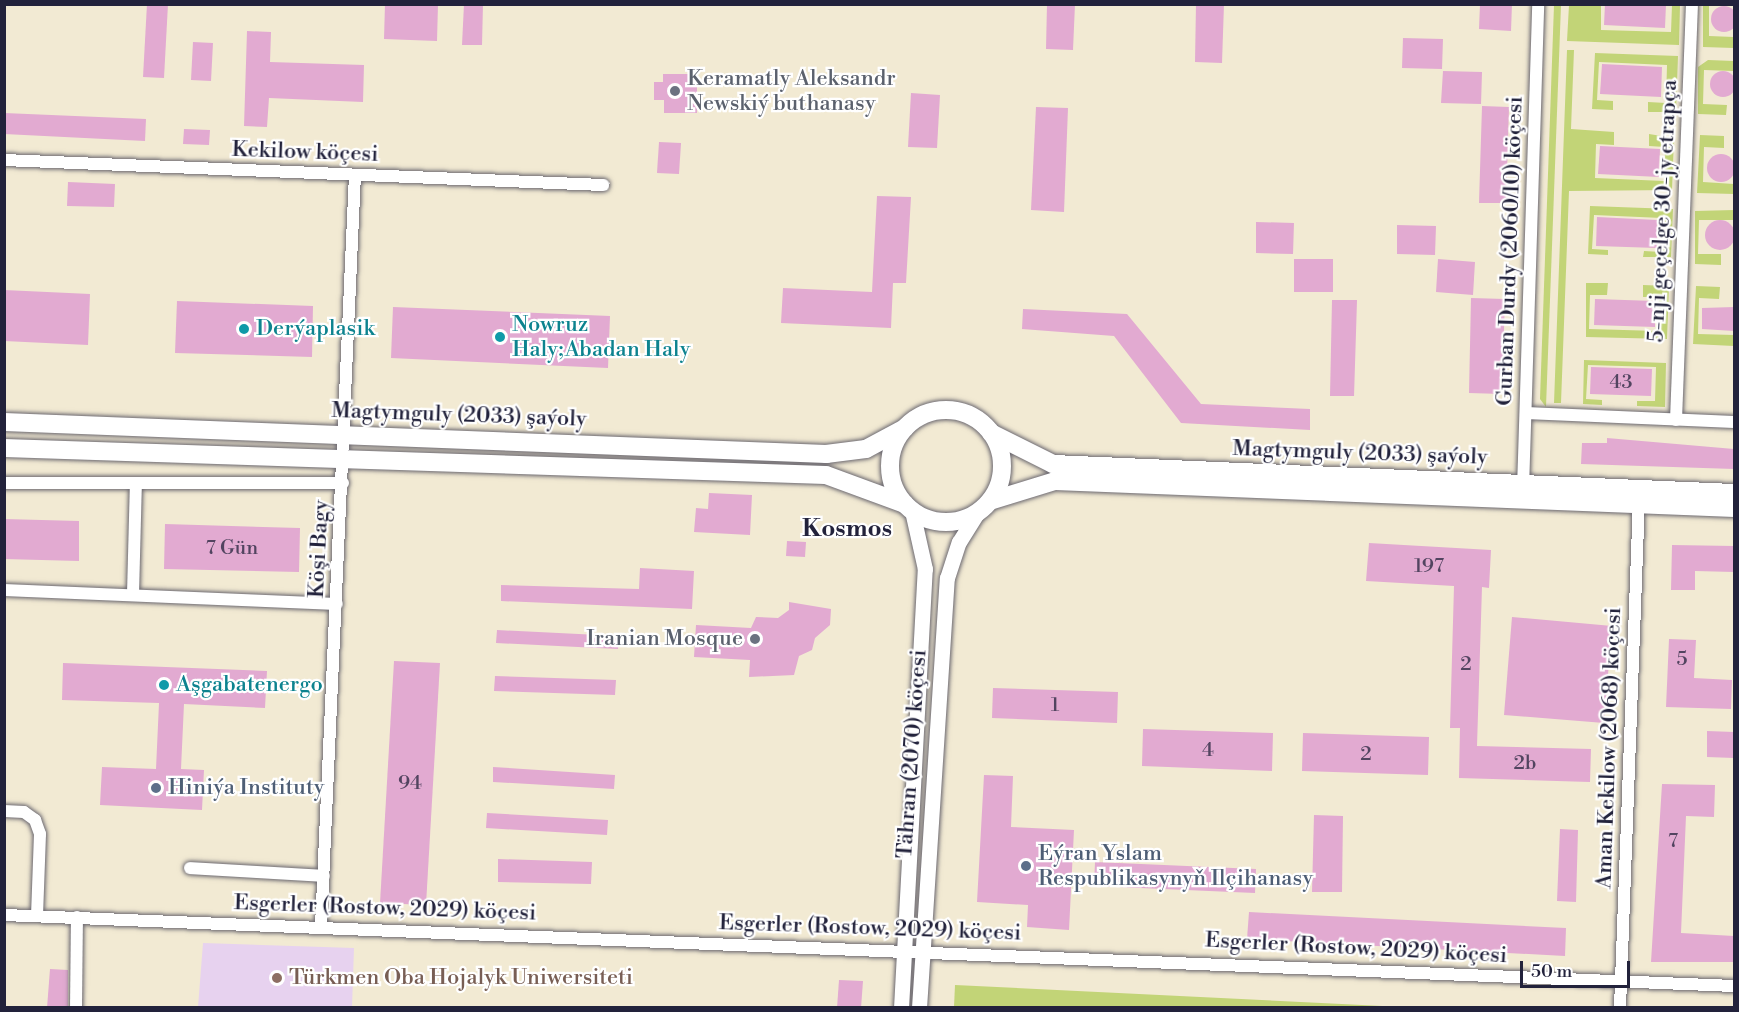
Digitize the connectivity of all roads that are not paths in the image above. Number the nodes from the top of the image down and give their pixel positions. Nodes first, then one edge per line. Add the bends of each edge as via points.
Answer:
1 (1538, 4) edge
2 (1692, 4) edge
3 (4, 160) edge
4 (355, 175) junction
5 (603, 185) dead end
6 (1526, 413) junction
7 (4, 416) edge
8 (1676, 420) junction
9 (4, 422) edge
10 (29, 422) junction
11 (1734, 422) edge
12 (905, 428) junction
13 (991, 433) junction
14 (346, 434) junction
15 (4, 449) edge
16 (345, 456) junction
17 (4, 483) edge
18 (136, 483) junction
19 (343, 483) junction
20 (1522, 492) junction
21 (1734, 493) edge
22 (1639, 497) junction
23 (984, 507) junction
24 (908, 508) junction
25 (1734, 508) edge
26 (4, 590) edge
27 (133, 594) junction
28 (337, 604) junction
29 (4, 811) edge
30 (190, 868) dead end
31 (324, 876) junction
32 (4, 915) edge
33 (37, 916) junction
34 (77, 917) junction
35 (321, 926) junction
36 (904, 949) junction
37 (922, 950) junction
38 (1622, 982) junction
39 (1734, 986) edge
40 (76, 1008) edge
41 (901, 1008) edge
42 (919, 1008) edge
43 (1620, 1008) edge

1 - 6 street, Gurban Durdy (2060/10) köçesi
2 - 8 street, 5-nji geçelge 30-jy etrapça
3 - 4 street, Kekilow köçesi
4 - 5 street, Kekilow köçesi
4 - 14 street, Köşi Bagy
6 - 8 street
6 - 20 street, Gurban Durdy (2060/10) köçesi
7 - 10 main road
8 - 11 street
9 - 10 main road, Magtymguly (2033) şaýoly
10 - 14 main road, Magtymguly (2033) şaýoly
12 - 13 main road via 923,415 945,410 976,418
12 - 14 main road, Magtymguly (2033) şaýoly via 866,449 826,454
12 - 24 main road via 890,466
13 - 20 main road, Magtymguly (2033) şaýoly via 1053,464
13 - 23 main road via 1002,462
14 - 16 street, Köşi Bagy
15 - 16 main road, Magtymguly (2033) şaýoly
16 - 19 street, Köşi Bagy
16 - 24 main road, Magtymguly (2033) şaýoly via 826,475
17 - 18 street
18 - 19 street
18 - 27 street
19 - 28 street, Köşi Bagy
20 - 22 main road, Magtymguly (2033) şaýoly
20 - 23 main road, Magtymguly (2033) şaýoly via 1055,481
21 - 22 main road, Magtymguly (2033) şaýoly
22 - 25 main road, Magtymguly (2033) şaýoly
22 - 38 street, Aman Kekilow (2068) köçesi
23 - 24 main road via 940,522
23 - 37 street, Tähran (2070) köçesi via 959,542 947,578
24 - 36 street, Tähran (2070) köçesi via 925,569
26 - 27 street
27 - 28 street
28 - 31 street, Köşi Bagy
29 - 33 street via 24,812 35,820 40,834
30 - 31 street
31 - 35 street, Köşi Bagy
32 - 33 street, Esgerler (Rostow, 2029) köçesi
33 - 34 street, Esgerler (Rostow, 2029) köçesi
34 - 35 street, Esgerler (Rostow, 2029) köçesi
34 - 40 street
35 - 36 street, Esgerler (Rostow, 2029) köçesi
36 - 37 street, Esgerler (Rostow, 2029) köçesi
36 - 41 street, Tähran (2070) köçesi
37 - 38 street, Esgerler (Rostow, 2029) köçesi
37 - 42 street, Tähran (2070) köçesi
38 - 39 street, Esgerler (Rostow, 2029) köçesi
38 - 43 street, Aman Kekilow (2068) köçesi

